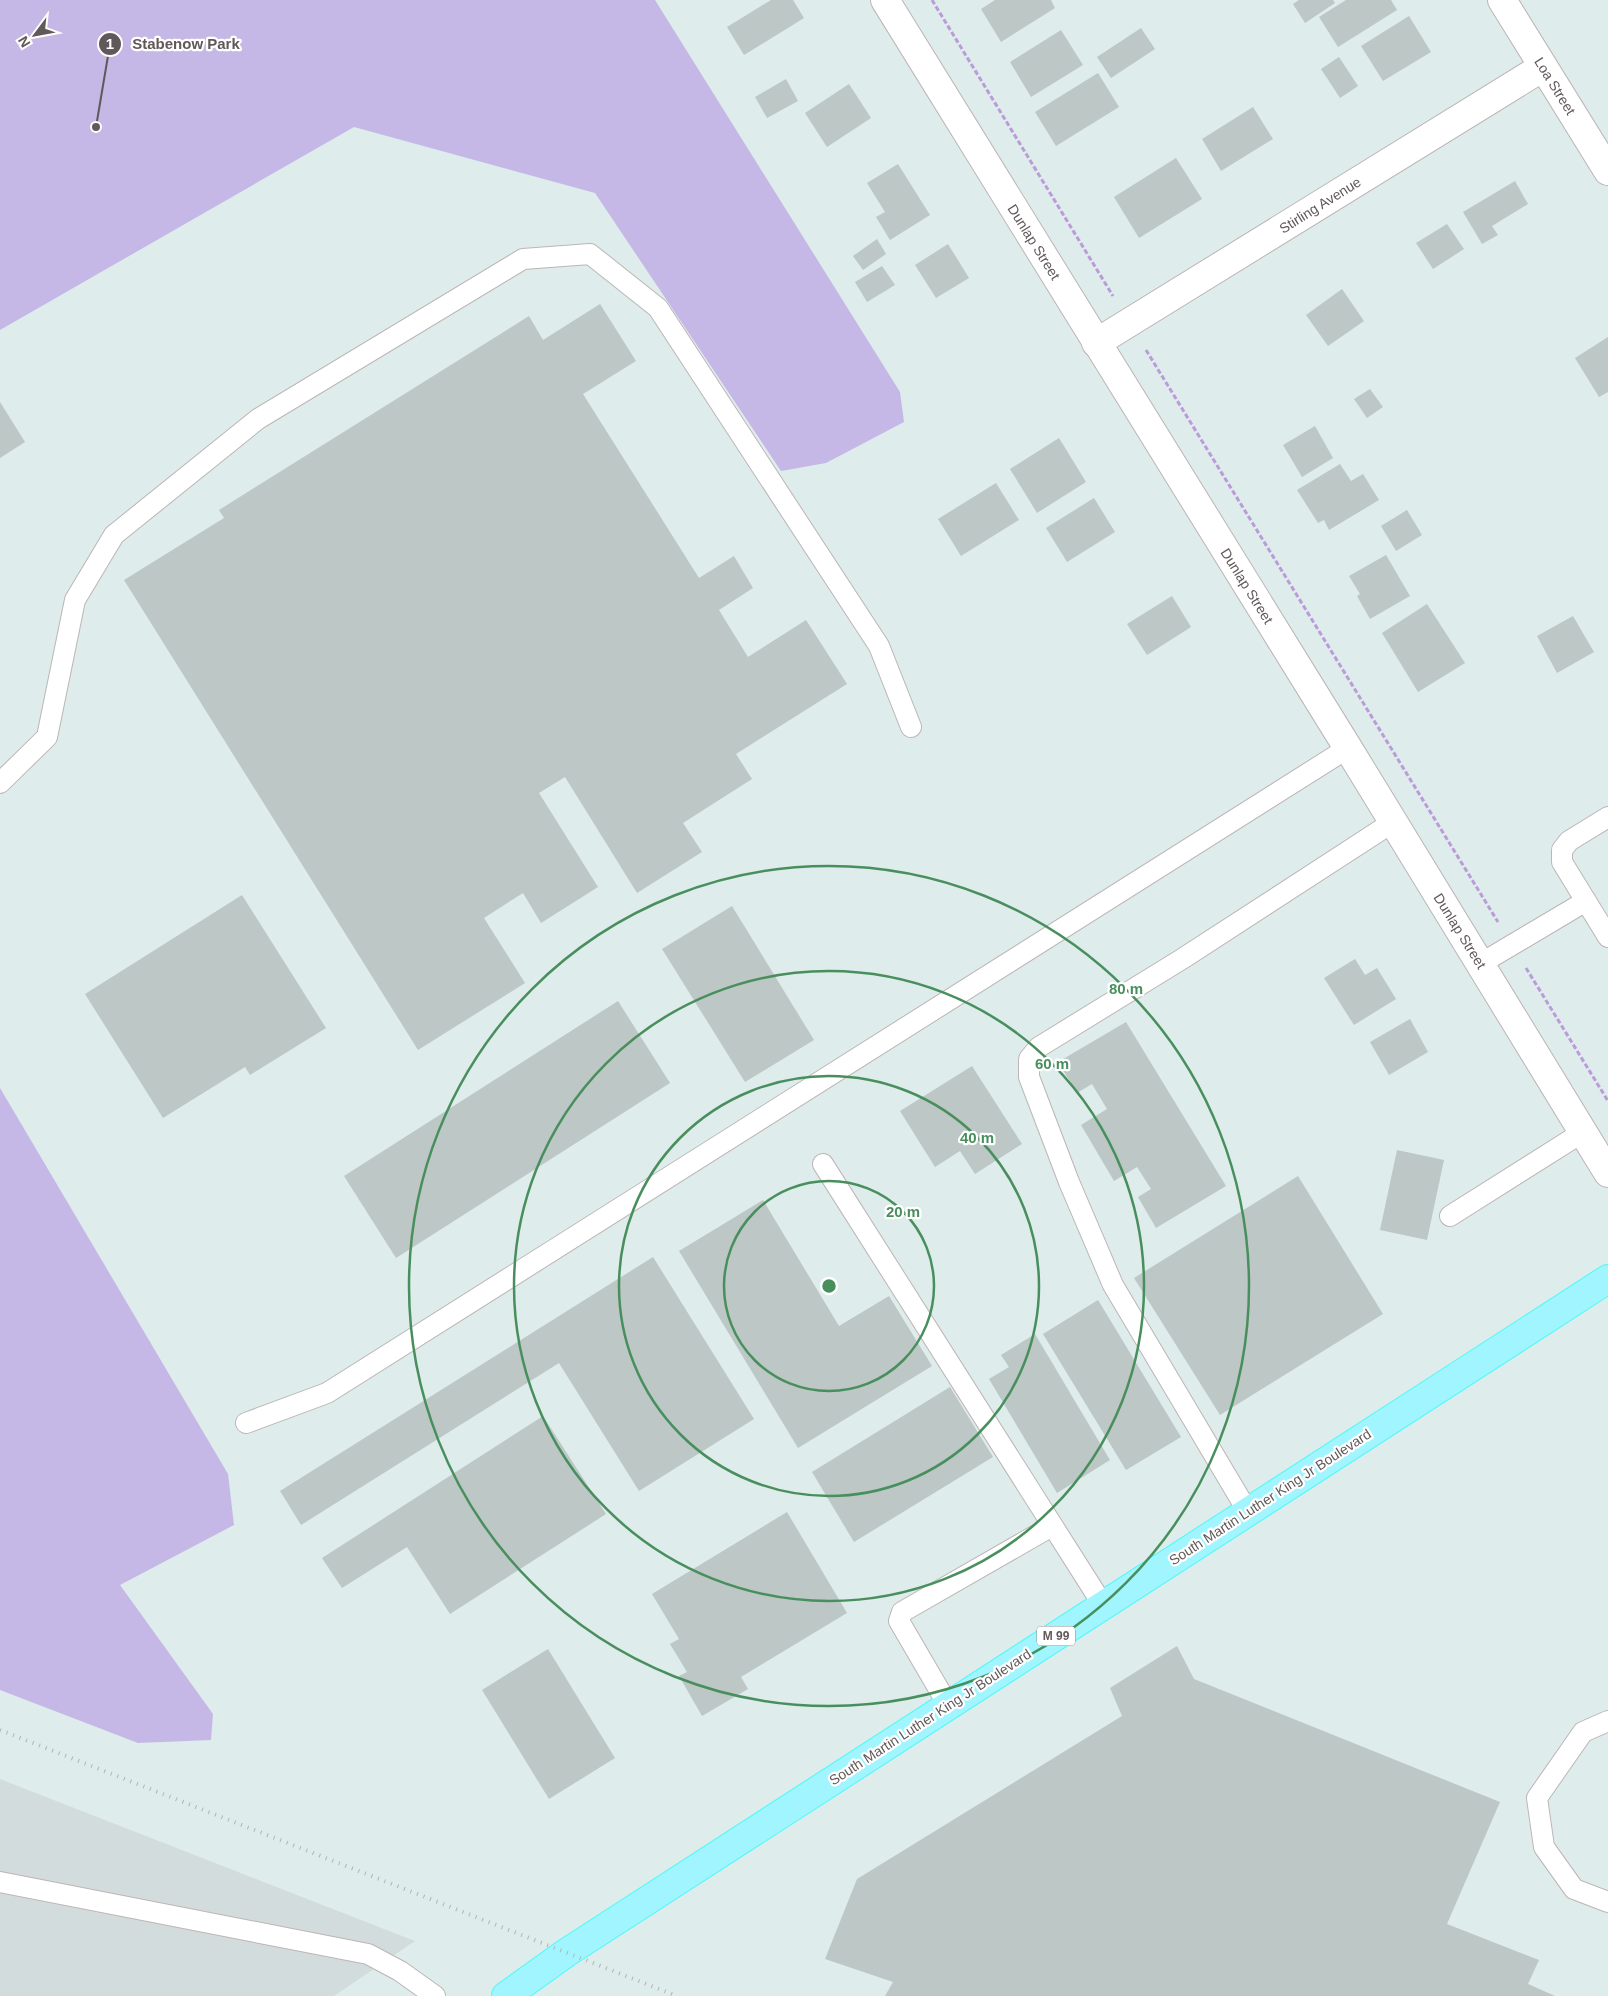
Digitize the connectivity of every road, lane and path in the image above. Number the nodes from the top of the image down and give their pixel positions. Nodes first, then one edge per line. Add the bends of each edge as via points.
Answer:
1 (885, 0) edge
2 (932, 0) edge
3 (1502, 0) edge
4 (1543, 67) junction
5 (1608, 171) edge
6 (1130, 322) junction
7 (1096, 343) junction
8 (911, 727) dead end
9 (1348, 748) junction
10 (0, 783) edge
11 (1608, 817) edge
12 (1393, 822) junction
13 (1586, 901) junction
14 (1608, 937) edge
15 (1512, 945) junction
16 (1480, 964) junction
17 (1608, 1101) edge
18 (1583, 1132) junction
19 (823, 1164) dead end
20 (1608, 1174) edge
21 (1450, 1216) dead end
22 (1608, 1279) edge
23 (246, 1423) dead end
24 (1248, 1512) junction
25 (1052, 1526) junction
26 (1103, 1605) junction
27 (948, 1705) junction
28 (1608, 1722) edge
29 (0, 1882) edge
30 (1608, 1902) edge
31 (434, 1996) edge
32 (506, 1996) edge

1 - 7 street, Dunlap Street
2 - 6 path
3 - 4 street, Loa Street
4 - 5 street, Loa Street
4 - 6 street, Stirling Avenue
6 - 7 street, Stirling Avenue
6 - 15 path
7 - 9 street, Dunlap Street
8 - 10 lane via 879,646 658,308 590,254 522,259 258,419 114,535 75,600 46,737
9 - 12 street, Dunlap Street
9 - 23 lane via 327,1393
11 - 13 lane via 1569,841 1562,850 1562,862
12 - 16 street, Dunlap Street
12 - 24 lane via 1038,1047 1029,1059 1030,1077 1046,1121 1113,1285
13 - 14 lane
13 - 15 lane
15 - 16 lane
15 - 17 path
16 - 18 street, Dunlap Street
18 - 20 street, Dunlap Street
18 - 21 lane
19 - 25 lane
22 - 24 main road, South Martin Luther King Jr Boulevard / M 99
24 - 26 main road, South Martin Luther King Jr Boulevard / M 99
25 - 26 lane
25 - 27 lane via 902,1612 899,1621
26 - 27 main road, South Martin Luther King Jr Boulevard / M 99
27 - 32 main road, South Martin Luther King Jr Boulevard / M 99 via 566,1952
28 - 30 lane via 1583,1732 1537,1798 1544,1848 1574,1889
29 - 31 lane via 368,1954 400,1971

